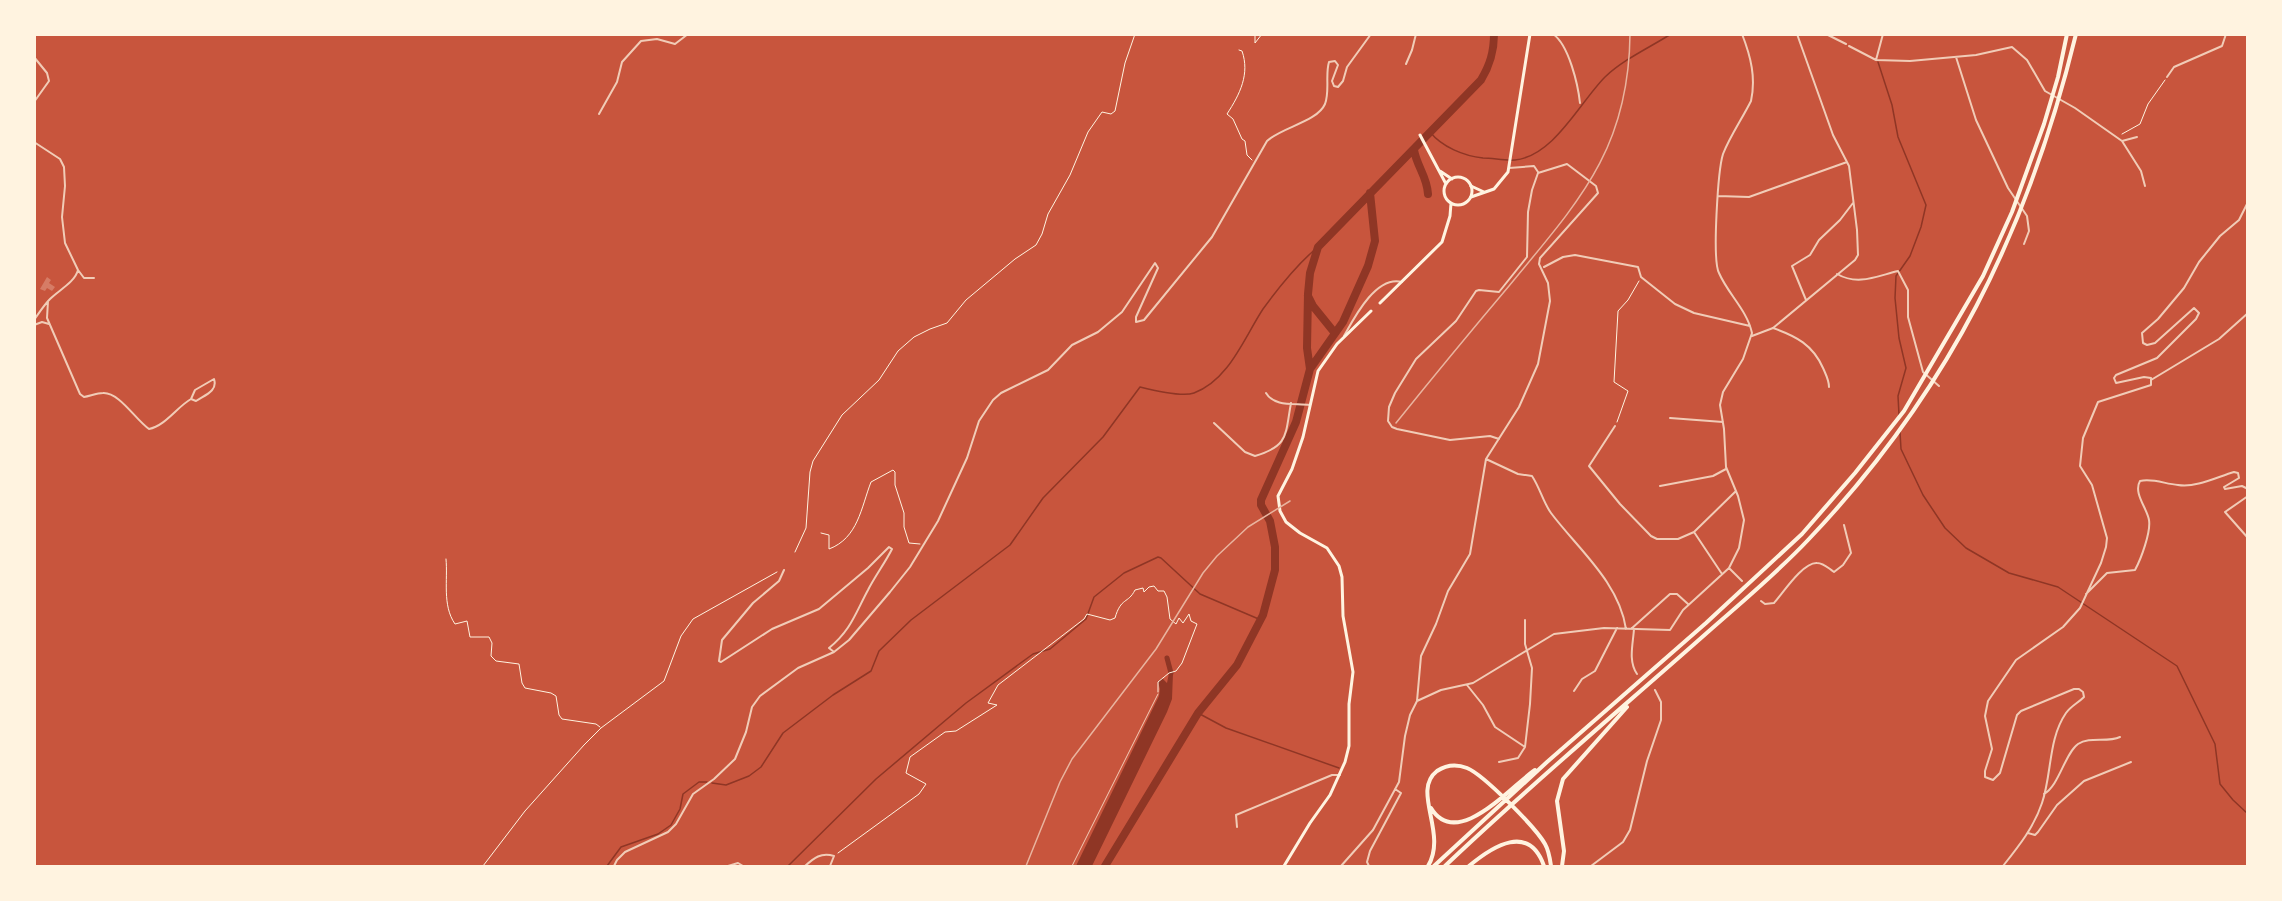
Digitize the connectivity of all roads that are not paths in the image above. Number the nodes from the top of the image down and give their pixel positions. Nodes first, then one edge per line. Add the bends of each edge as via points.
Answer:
1 (688, 34) edge
2 (1371, 34) edge
3 (1416, 34) edge
4 (1530, 34) edge
5 (1553, 34) edge
6 (1743, 34) edge
7 (1797, 34) edge
8 (1827, 34) edge
9 (1883, 34) edge
10 (2067, 34) edge
11 (2076, 34) edge
12 (2226, 34) edge
13 (34, 57) edge
14 (1956, 57) junction
15 (1876, 60) junction
16 (1406, 64) dead end
17 (2167, 77) road end
18 (34, 102) edge
19 (1580, 103) dead end
20 (598, 114) dead end
21 (1421, 137) dead end
22 (2137, 137) dead end
23 (2122, 141) junction
24 (34, 142) edge
25 (1847, 162) junction
26 (1436, 166) junction
27 (1510, 166) junction
28 (1538, 173) junction
29 (1452, 179) junction
30 (1446, 185) junction
31 (1471, 186) junction
32 (2145, 186) dead end
33 (1485, 192) junction
34 (1471, 196) junction
35 (1719, 196) junction
36 (2247, 202) edge
37 (1450, 203) junction
38 (1853, 203) junction
39 (1458, 205) junction
40 (1450, 216) junction
41 (2024, 243) dead end
42 (1542, 268) junction
43 (78, 270) junction
44 (1837, 274) junction
45 (94, 278) dead end
46 (1402, 282) junction
47 (1806, 300) junction
48 (48, 301) junction
49 (1380, 303) dead end
50 (1371, 311) dead end
51 (2247, 313) edge
52 (34, 320) edge
53 (49, 324) junction
54 (34, 325) edge
55 (1750, 326) junction
56 (1773, 328) junction
57 (1344, 336) junction
58 (1752, 336) junction
59 (2151, 380) junction
60 (1939, 386) dead end
61 (1829, 387) dead end
62 (1266, 393) dead end
63 (191, 399) junction
64 (1291, 403) junction
65 (1310, 405) junction
66 (1670, 418) dead end
67 (1723, 422) junction
68 (1214, 423) dead end
69 (1615, 426) road end
70 (1499, 439) junction
71 (1486, 459) junction
72 (1726, 469) junction
73 (1660, 486) dead end
74 (2247, 489) edge
75 (1736, 491) junction
76 (2247, 496) edge
77 (1844, 525) dead end
78 (1694, 532) junction
79 (2247, 538) edge
80 (1729, 568) junction
81 (784, 570) road end
82 (1722, 574) junction
83 (1742, 581) dead end
84 (2085, 595) junction
85 (1761, 601) dead end
86 (1688, 604) junction
87 (1525, 620) dead end
88 (1617, 628) junction
89 (1630, 629) junction
90 (1527, 651) junction
91 (834, 652) junction
92 (1637, 674) dead end
93 (1466, 685) junction
94 (1655, 690) dead end
95 (1574, 691) dead end
96 (1640, 693) junction
97 (1158, 694) road end
98 (1417, 701) junction
99 (2120, 737) dead end
100 (1526, 747) junction
101 (1499, 762) dead end
102 (1547, 762) junction
103 (2131, 762) dead end
104 (1340, 775) junction
105 (1395, 789) junction
106 (2044, 794) junction
107 (1428, 802) junction
108 (1237, 827) dead end
109 (2028, 833) junction
110 (1368, 866) edge
111 (614, 867) edge
112 (728, 867) edge
113 (743, 867) edge
114 (805, 867) edge
115 (830, 867) edge
116 (1072, 867) edge
117 (1284, 867) edge
118 (1341, 867) edge
119 (1428, 867) edge
120 (1434, 867) edge
121 (1445, 867) edge
122 (1469, 867) edge
123 (1544, 867) edge
124 (1551, 867) edge
125 (1562, 867) edge
126 (1592, 867) edge
127 (2003, 867) edge

1 - 20 street via 675,44 657,39 641,41 622,62 617,82
2 - 91 street via 1338,87 1332,81 1338,65 1329,62 1327,98 1322,109 1267,141 1212,237 1144,320 1136,322 1136,317 1158,268 1155,263 1122,312 1098,332 1072,345 1048,370 993,400 979,421 943,511 910,567 849,640
3 - 16 street
4 - 27 main road
5 - 19 street via 1566,51
6 - 35 street via 1752,66 1753,92 1722,158
7 - 25 street via 1833,135
8 - 15 street
9 - 15 street
10 - 102 highway via 2044,124 2013,212 1983,276 1904,411 1802,534
11 - 96 highway via 2037,169 2004,250 1976,307 1910,418 1808,540
12 - 17 street via 2222,46 2174,67
13 - 18 street via 49,81
14 - 15 street
14 - 23 street via 2017,49 2046,91
14 - 41 street via 1976,120 2008,188 2026,216 2030,231
21 - 26 main road
22 - 23 street
23 - 32 street via 2141,171
24 - 43 street via 60,159 64,167 64,233
25 - 35 street via 1751,197
25 - 38 street
26 - 29 main road
26 - 30 main road
27 - 28 street via 1534,166
27 - 33 main road via 1500,184
28 - 42 street via 1567,164 1596,186 1598,193 1540,258
28 - 70 street via 1530,195 1525,261 1499,292 1476,291 1456,321 1416,359 1389,407 1388,421 1398,429 1450,440 1490,436
29 - 30 main road
29 - 31 main road via 1465,179
30 - 37 main road via 1445,197
31 - 33 main road
31 - 34 main road
33 - 34 main road
34 - 39 main road
35 - 55 street via 1717,270
36 - 59 street via 2239,220 2220,236 2184,288 2142,333 2143,343 2155,343 2194,308 2199,313 2196,319 2157,358 2114,378 2116,383 2144,377
37 - 39 main road
37 - 40 main road
38 - 44 street via 1858,255
38 - 47 street via 1810,255 1792,266
39 - 40 main road
40 - 46 main road via 1442,242
42 - 55 street via 1575,255 1638,267 1641,277 1681,307
42 - 70 street via 1550,301 1542,351 1526,394
43 - 45 street via 84,278
43 - 48 street via 75,279
44 - 47 street
44 - 60 street via 1844,278 1875,279 1898,271 1908,290 1908,316 1923,372
46 - 49 main road
46 - 57 street via 1390,283 1368,298
47 - 56 street
48 - 52 street
48 - 53 street
50 - 57 main road
51 - 59 street via 2219,339
53 - 54 street
53 - 63 street via 84,397 104,392 116,396 149,429 157,427
55 - 58 street
56 - 58 street
56 - 61 street via 1810,347
57 - 65 main road via 1318,371
58 - 67 street via 1721,397
59 - 84 street via 2151,385 2098,402 2083,438 2080,466 2092,485 2107,538 2101,563
62 - 64 street via 1277,403
63 - 63 street via 195,390 214,379 213,390 196,401
64 - 65 street
64 - 68 street via 1280,445 1255,456 1245,452
65 - 104 main road via 1300,446 1278,501 1289,524 1327,548 1341,571 1343,616 1353,672 1349,746
66 - 67 street
67 - 72 street
69 - 78 street via 1589,466 1650,536 1668,540
70 - 71 street
71 - 89 street via 1532,477 1551,512 1609,585
71 - 98 street via 1470,554 1448,591 1421,656
72 - 73 street via 1713,476
72 - 75 street
74 - 84 street via 2225,489 2239,478 2234,472 2180,486 2140,481 2139,492 2150,522 2138,564 2135,570 2107,573
75 - 78 street
75 - 80 street via 1744,520 1736,556
76 - 79 street via 2225,512
77 - 85 street via 1851,553 1843,565 1834,572 1825,565 1810,564 1774,603
78 - 82 street
80 - 82 street
80 - 83 street
81 - 91 street via 779,581 753,603 722,640 719,661 772,629 819,609 889,547 892,549 848,629 829,648
82 - 86 street
84 - 106 street via 2062,627 2016,660 1988,701 1985,716 1992,749 1985,771 1986,777 1993,780 2000,773 2021,711 2074,689 2083,692 2084,697 2063,719
86 - 89 street via 1670,630
86 - 89 street via 1677,594 1670,594
87 - 90 street
88 - 89 street
88 - 90 street via 1554,634
88 - 95 street via 1595,671 1582,679
89 - 92 street via 1631,658
90 - 93 street
90 - 100 street via 1532,668
91 - 111 street via 798,668 760,696 752,707 735,759 693,794 668,832 625,852
93 - 98 street via 1441,690
93 - 100 street via 1495,727
94 - 126 street via 1661,702 1661,718 1630,830 1623,842
96 - 121 highway
96 - 125 highway via 1563,779 1557,801 1564,851
97 - 116 lane
98 - 105 street via 1410,715
99 - 106 street via 2079,743 2052,788
100 - 101 street via 1518,758
102 - 107 highway via 1483,812 1462,822 1444,820
102 - 120 highway
103 - 109 street via 2084,781 2057,805 2035,835
104 - 108 street via 1236,815
104 - 117 main road
105 - 110 street via 1401,793 1370,851
105 - 118 street via 1373,830
106 - 109 street
107 - 119 highway via 1436,841
107 - 124 highway via 1429,780 1438,770 1452,765 1473,771 1519,813 1545,844
109 - 127 street
112 - 113 street via 738,863
114 - 115 street via 817,856 826,854 834,856
122 - 123 highway via 1493,848 1509,842 1534,849

